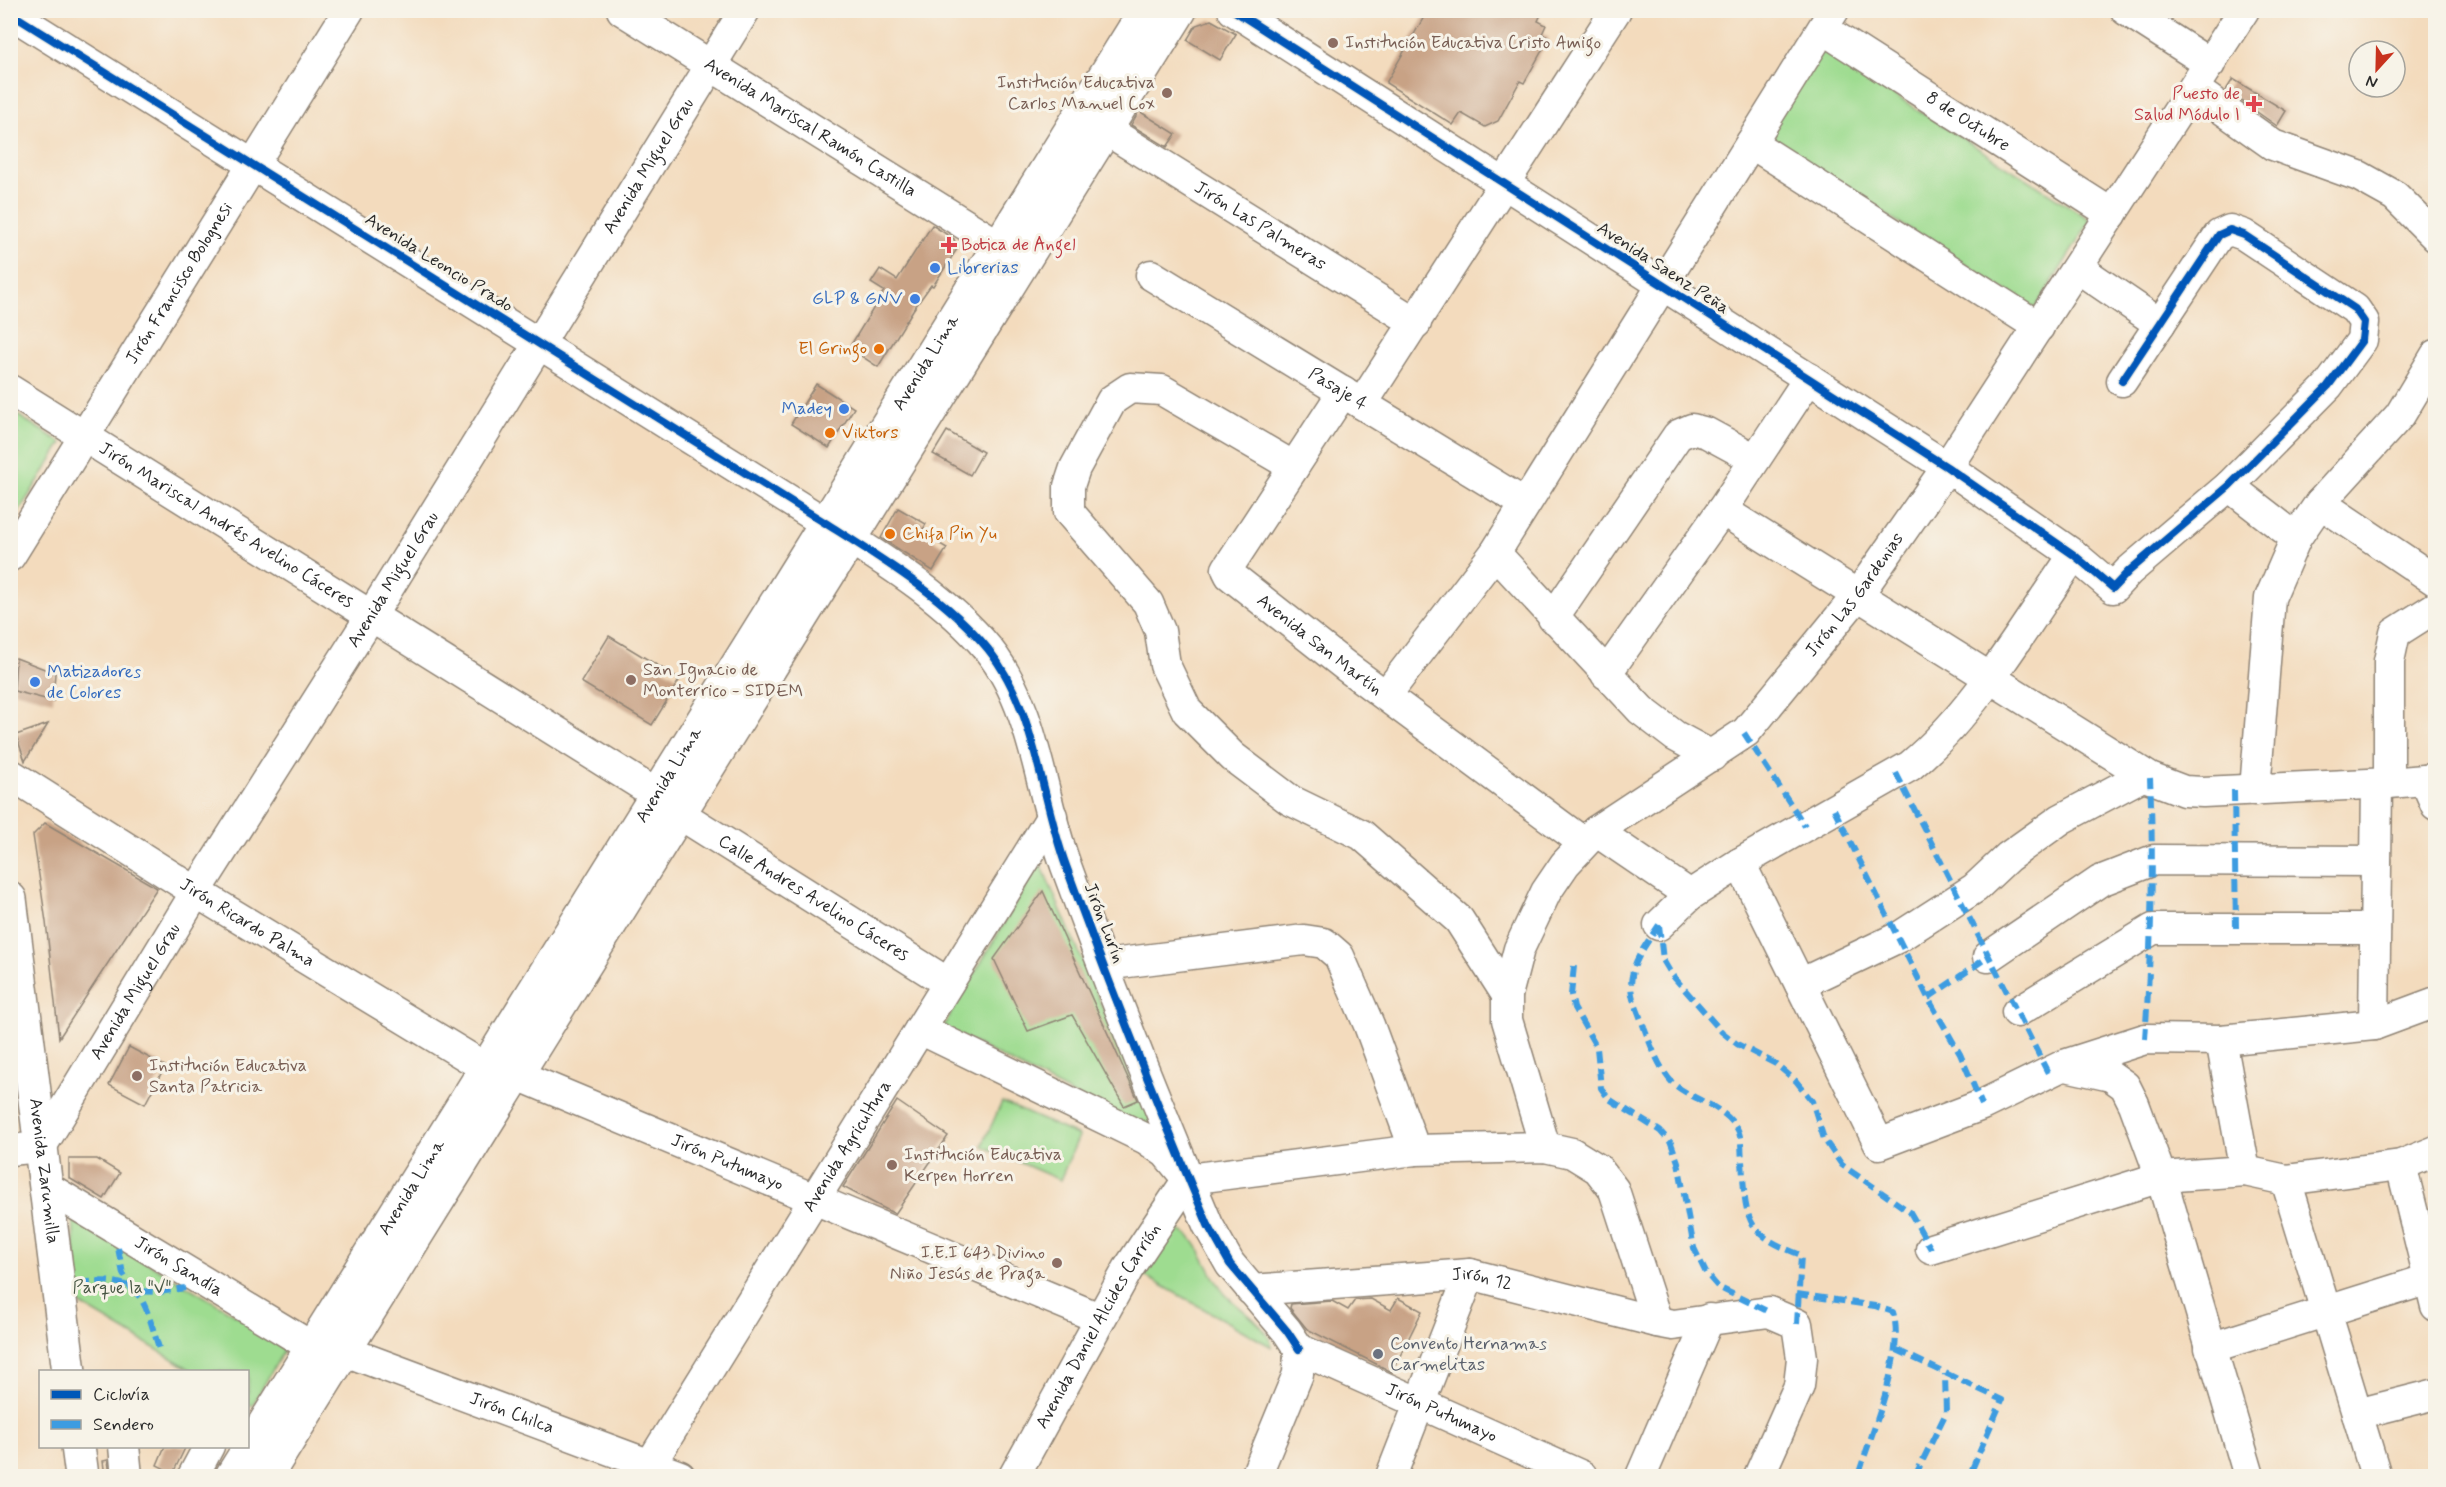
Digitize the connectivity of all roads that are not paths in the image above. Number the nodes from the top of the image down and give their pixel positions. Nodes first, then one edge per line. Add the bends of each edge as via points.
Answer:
1 (349, 10) edge
2 (622, 10) edge
3 (745, 10) edge
4 (1146, 10) edge
5 (1180, 10) edge
6 (1233, 10) edge
7 (1617, 10) edge
8 (2126, 10) edge
9 (2244, 10) edge
10 (10, 13) edge
11 (1264, 19) edge
12 (1829, 20) edge
13 (2210, 64) junction
14 (710, 67) junction
15 (2194, 89) junction
16 (1105, 129) junction
17 (1751, 143) junction
18 (253, 164) junction
19 (1504, 184) junction
20 (2112, 214) junction
21 (2436, 237) edge
22 (998, 245) junction
23 (2078, 268) junction
24 (1151, 275) dead end
25 (1662, 285) junction
26 (1416, 323) junction
27 (2160, 324) junction
28 (2039, 327) junction
29 (540, 344) junction
30 (2436, 355) edge
31 (1809, 378) junction
32 (2122, 381) dead end
33 (10, 390) edge
34 (1352, 398) junction
35 (84, 436) junction
36 (1755, 459) junction
37 (1294, 467) junction
38 (1947, 467) junction
39 (2229, 486) junction
40 (1524, 503) junction
41 (2320, 503) junction
42 (1722, 510) junction
43 (839, 532) junction
44 (2296, 538) junction
45 (1495, 553) junction
46 (2074, 555) junction
47 (10, 556) edge
48 (2436, 581) edge
49 (1857, 596) junction
50 (2436, 607) edge
51 (371, 616) junction
52 (1553, 618) junction
53 (1606, 674) junction
54 (1988, 678) junction
55 (1386, 695) junction
56 (1712, 756) junction
57 (10, 774) edge
58 (2144, 775) junction
59 (2383, 784) junction
60 (2432, 788) edge
61 (2255, 790) junction
62 (667, 804) junction
63 (1052, 816) junction
64 (1590, 837) junction
65 (2376, 861) junction
66 (1740, 863) junction
67 (196, 892) junction
68 (1690, 895) junction
69 (10, 899) edge
70 (1659, 925) dead end
71 (2375, 929) junction
72 (1988, 957) dead end
73 (1104, 965) junction
74 (948, 983) junction
75 (1800, 984) junction
76 (1507, 994) junction
77 (2436, 1002) edge
78 (2017, 1012) dead end
79 (2374, 1025) junction
80 (920, 1029) junction
81 (2221, 1040) junction
82 (2064, 1065) junction
83 (501, 1071) junction
84 (1545, 1147) junction
85 (26, 1149) edge
86 (1415, 1150) junction
87 (2436, 1151) edge
88 (2402, 1166) junction
89 (2245, 1171) junction
90 (2161, 1177) junction
91 (1188, 1179) junction
92 (2286, 1180) junction
93 (45, 1186) junction
94 (814, 1199) junction
95 (1931, 1249) dead end
96 (1470, 1274) junction
97 (1251, 1290) junction
98 (2432, 1293) edge
99 (2325, 1310) junction
100 (1100, 1318) junction
101 (1709, 1320) junction
102 (1657, 1322) junction
103 (312, 1347) junction
104 (2210, 1348) junction
105 (1299, 1349) junction
106 (345, 1351) junction
107 (69, 1370) edge
108 (2436, 1394) edge
109 (1419, 1403) junction
110 (2357, 1414) junction
111 (257, 1422) edge
112 (249, 1439) edge
113 (78, 1448) edge
114 (124, 1448) edge
115 (208, 1448) edge
116 (245, 1448) edge
117 (647, 1471) edge
118 (82, 1476) edge
119 (127, 1476) edge
120 (193, 1476) edge
121 (232, 1476) edge
122 (266, 1476) edge
123 (680, 1476) edge
124 (1014, 1476) edge
125 (1256, 1476) edge
126 (1391, 1476) edge
127 (1582, 1476) edge
128 (1641, 1476) edge
129 (1759, 1476) edge
130 (2249, 1476) edge
131 (2376, 1476) edge

1 - 18 street, Jirón Francisco Bolognesi
2 - 14 street, Avenida Mariscal Ramón Castilla
3 - 14 street, Avenida Miguel Grau
4 - 22 main road, Avenida Lima
5 - 16 main road, Avenida Lima
6 - 11 street, Avenida Saenz Peña
7 - 19 street, Avenida San Martín
8 - 13 street
9 - 13 street, Jirón Las Gardenias
10 - 18 street, Avenida Leoncio Prado
11 - 19 street, Avenida Saenz Peña
12 - 17 street
12 - 20 street, 8 de Octubre
13 - 15 street, Jirón Las Gardenias
14 - 22 street, Avenida Mariscal Ramón Castilla
14 - 29 street, Avenida Miguel Grau
15 - 20 street, Jirón Las Gardenias
15 - 21 street via 2273,145 2359,176 2395,196
16 - 26 street, Jirón Las Palmeras
16 - 43 main road, Avenida Lima
17 - 25 street
17 - 28 street
18 - 29 street, Avenida Leoncio Prado
18 - 35 street, Jirón Francisco Bolognesi
19 - 25 street, Avenida Saenz Peña
19 - 26 street, Avenida San Martín
20 - 23 street, Jirón Las Gardenias
22 - 43 main road, Avenida Lima
23 - 27 street
23 - 28 street, Jirón Las Gardenias
24 - 34 street, Pasaje 4
25 - 31 street, Avenida Saenz Peña
25 - 40 street
26 - 34 street, Avenida San Martín
27 - 32 street
27 - 39 street via 2219,235 2230,230 2355,309 2364,322 2362,340 2328,386
28 - 38 street, Jirón Las Gardenias
29 - 43 street, Avenida Leoncio Prado
29 - 51 street, Avenida Miguel Grau
30 - 41 street via 2400,415
31 - 36 street
31 - 38 street, Avenida Saenz Peña
33 - 35 street, Jirón Mariscal Andrés Avelino Cáceres
34 - 37 street, Avenida San Martín
34 - 40 street, Pasaje 4
35 - 47 street, Jirón Francisco Bolognesi
35 - 51 street, Jirón Mariscal Andrés Avelino Cáceres
36 - 42 street
36 - 52 street via 1707,433 1692,429 1678,435
37 - 55 street, Avenida San Martín via 1227,569 1283,619
37 - 76 street via 1162,390 1130,388 1112,400 1075,468 1069,486 1069,512 1148,603 1160,631 1164,665 1187,711 1233,757 1290,800 1362,835 1459,920
38 - 46 street, Avenida Saenz Peña
38 - 49 street, Jirón Las Gardenias
39 - 44 street
39 - 46 street, Avenida Saenz Peña via 2113,588
40 - 45 street
41 - 44 street
41 - 48 street
42 - 49 street
42 - 53 street
43 - 62 main road, Avenida Lima
43 - 63 street, Jirón Lurín via 952,611 988,650 1010,684
44 - 61 street via 2270,598
45 - 52 street
45 - 55 street
46 - 54 street
49 - 54 street
49 - 56 street, Jirón Las Gardenias via 1770,706 1746,732
50 - 59 street via 2395,633 2389,661
51 - 62 street, Jirón Mariscal Andrés Avelino Cáceres
51 - 67 street, Avenida Miguel Grau
52 - 53 street
53 - 56 street via 1641,710
54 - 58 street
54 - 66 street via 1932,748 1910,766
55 - 64 street, Avenida San Martín
56 - 64 street, Jirón Las Gardenias
57 - 67 street, Jirón Ricardo Palma
58 - 61 street via 2184,790
58 - 75 street via 2061,819 2008,857 1975,888 1899,937
59 - 60 street
59 - 61 street
59 - 65 street
62 - 74 street, Calle Andres Avelino Cáceres
62 - 83 main road, Avenida Lima
63 - 73 street, Jirón Lurín via 1065,863
63 - 74 street, Avenida Agricultura
64 - 68 street, Avenida San Martín
64 - 76 street, Jirón Las Gardenias via 1546,892 1519,949
65 - 71 street
65 - 72 street via 2154,860 2100,881
66 - 68 street
66 - 75 street
67 - 83 street, Jirón Ricardo Palma
67 - 85 street, Avenida Miguel Grau
68 - 70 street
69 - 85 main road, Avenida Zarumilla
71 - 78 street via 2153,929
71 - 79 street
73 - 86 street via 1304,940 1324,943 1338,956 1369,1025
73 - 91 street, Jirón Lurín
74 - 80 street, Avenida Agricultura
75 - 82 street via 1879,1144 1982,1105
76 - 84 street, Jirón Las Gardenias via 1508,1020
77 - 79 street
79 - 81 street
80 - 91 street via 1146,1139 1166,1153
80 - 94 street, Avenida Agricultura
81 - 82 street via 2145,1039
81 - 89 street
82 - 90 street via 2111,1076 2125,1086
83 - 94 street, Jirón Putumayo
83 - 103 main road, Avenida Lima
83 - 106 main road, Avenida Lima
84 - 86 street
84 - 102 street via 1572,1153 1598,1169 1614,1190
85 - 93 main road, Avenida Zarumilla
86 - 91 street
87 - 88 street
88 - 92 street
88 - 98 street
89 - 90 street
89 - 92 street
90 - 95 street
90 - 104 street
91 - 97 street, Jirón Lurín via 1230,1264
91 - 100 street, Avenida Daniel Alcides Carrión
92 - 99 street
93 - 103 street, Jirón Sandía
93 - 107 main road, Avenida Zarumilla
94 - 100 street, Jirón Putumayo
94 - 117 street, Avenida Agricultura
96 - 97 street, Jirón 12
96 - 102 street, Jirón 12
96 - 109 street
97 - 105 street, Jirón Lurín
98 - 99 street
99 - 104 street
99 - 110 street
100 - 124 street, Avenida Daniel Alcides Carrión
101 - 102 street, Jirón 12 via 1673,1325
101 - 128 street
101 - 129 street, Jirón 12 via 1768,1312 1797,1324 1802,1358 1798,1386
103 - 111 main road, Avenida Lima
104 - 130 street
105 - 109 street, Jirón Putumayo
105 - 125 street via 1298,1374
106 - 117 street, Jirón Chilca
106 - 122 main road, Avenida Lima
108 - 110 street
109 - 126 street
109 - 127 street, Jirón Putumayo
110 - 131 street
111 - 112 main road, Avenida Lima
113 - 118 main road
114 - 119 street
115 - 120 street
116 - 121 main road, Avenida Lima
117 - 123 street, Jirón Chilca

